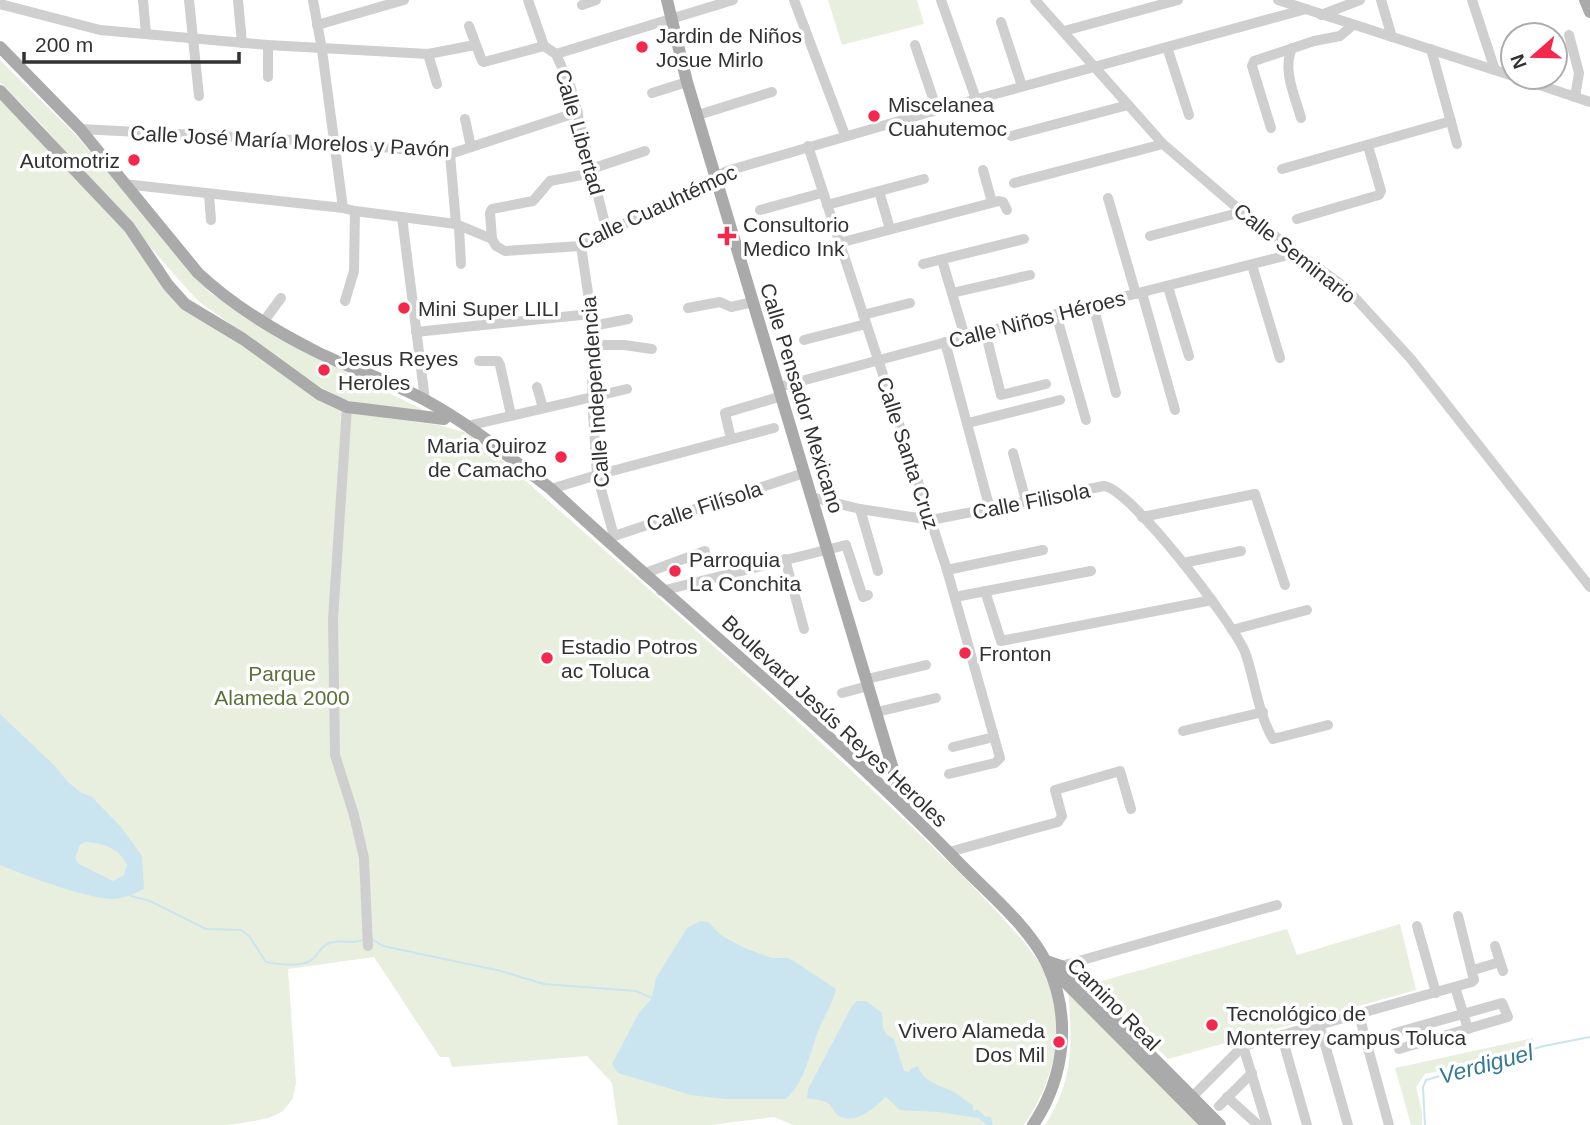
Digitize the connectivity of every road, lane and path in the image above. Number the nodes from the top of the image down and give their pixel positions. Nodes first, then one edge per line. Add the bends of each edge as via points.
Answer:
1 (143, 0) edge
2 (189, 0) edge
3 (237, 0) edge
4 (313, 0) edge
5 (404, 0) edge
6 (528, 0) edge
7 (596, 0) edge
8 (667, 0) edge
9 (733, 0) edge
10 (794, 0) edge
11 (941, 0) edge
12 (1035, 0) edge
13 (1178, 0) edge
14 (1278, 0) edge
15 (1360, 0) edge
16 (1381, 0) edge
17 (1472, 0) edge
18 (1585, 0) edge
19 (0, 4) edge
20 (582, 5) dead end
21 (1306, 9) junction
22 (1590, 12) edge
23 (1321, 15) junction
24 (673, 18) junction
25 (1001, 22) dead end
26 (317, 25) junction
27 (1353, 25) junction
28 (469, 26) dead end
29 (1064, 32) junction
30 (146, 34) junction
31 (1569, 35) dead end
32 (1392, 37) junction
33 (193, 39) junction
34 (242, 43) junction
35 (268, 45) junction
36 (475, 45) junction
37 (544, 46) junction
38 (915, 46) dead end
39 (0, 47) edge
40 (1167, 47) junction
41 (1292, 48) junction
42 (1431, 49) junction
43 (322, 50) junction
44 (428, 54) junction
45 (556, 54) junction
46 (1095, 67) junction
47 (1495, 70) junction
48 (1499, 71) edge
49 (268, 77) dead end
50 (687, 82) junction
51 (437, 84) dead end
52 (1023, 86) junction
53 (0, 91) edge
54 (1558, 91) edge
55 (772, 92) dead end
56 (652, 93) dead end
57 (199, 96) dead end
58 (1575, 97) junction
59 (976, 99) junction
60 (1590, 102) edge
61 (1128, 105) junction
62 (937, 110) junction
63 (578, 112) junction
64 (698, 115) junction
65 (1189, 115) dead end
66 (1301, 118) dead end
67 (465, 119) dead end
68 (1451, 121) junction
69 (1271, 128) dead end
70 (80, 129) junction
71 (845, 135) junction
72 (1011, 136) dead end
73 (334, 142) junction
74 (1163, 144) junction
75 (1457, 145) dead end
76 (808, 146) junction
77 (1368, 146) junction
78 (471, 147) junction
79 (645, 151) dead end
80 (450, 153) junction
81 (1282, 169) dead end
82 (983, 170) dead end
83 (591, 171) junction
84 (715, 177) junction
85 (924, 179) dead end
86 (1014, 183) dead end
87 (124, 184) junction
88 (880, 191) junction
89 (822, 192) junction
90 (209, 195) junction
91 (1108, 198) dead end
92 (992, 202) junction
93 (827, 205) junction
94 (343, 208) junction
95 (760, 210) dead end
96 (1007, 210) dead end
97 (355, 211) junction
98 (1242, 212) junction
99 (402, 217) junction
100 (1297, 219) dead end
101 (211, 220) dead end
102 (457, 226) junction
103 (890, 229) junction
104 (607, 232) junction
105 (1150, 236) dead end
106 (492, 239) junction
107 (1024, 239) dead end
108 (839, 243) junction
109 (581, 246) junction
110 (1296, 253) junction
111 (943, 260) junction
112 (461, 264) dead end
113 (923, 264) dead end
114 (1252, 265) junction
115 (1030, 275) dead end
116 (1168, 286) junction
117 (952, 293) junction
118 (1139, 294) junction
119 (281, 298) dead end
120 (345, 301) dead end
121 (753, 302) junction
122 (910, 303) dead end
123 (1093, 305) junction
124 (688, 308) dead end
125 (591, 314) junction
126 (1056, 314) junction
127 (628, 319) dead end
128 (865, 319) junction
129 (264, 321) junction
130 (593, 326) junction
131 (985, 331) junction
132 (416, 332) junction
133 (965, 337) junction
134 (804, 341) dead end
135 (945, 342) junction
136 (591, 345) junction
137 (652, 349) dead end
138 (1189, 356) dead end
139 (1280, 358) dead end
140 (479, 360) dead end
141 (878, 362) junction
142 (1046, 384) dead end
143 (537, 387) dead end
144 (626, 389) dead end
145 (780, 392) junction
146 (1116, 393) dead end
147 (592, 397) junction
148 (425, 400) junction
149 (1060, 400) dead end
150 (347, 407) junction
151 (543, 408) junction
152 (1175, 410) dead end
153 (448, 415) junction
154 (511, 415) junction
155 (1086, 420) dead end
156 (968, 423) junction
157 (467, 426) junction
158 (774, 428) dead end
159 (731, 439) junction
160 (1013, 453) dead end
161 (804, 473) junction
162 (597, 475) junction
163 (551, 489) junction
164 (811, 497) junction
165 (1026, 502) junction
166 (860, 509) junction
167 (990, 509) junction
168 (1142, 517) junction
169 (931, 520) junction
170 (609, 538) junction
171 (1043, 550) dead end
172 (705, 551) dead end
173 (828, 551) junction
174 (1241, 551) dead end
175 (785, 559) junction
176 (1183, 563) junction
177 (947, 570) junction
178 (878, 571) dead end
179 (1091, 571) dead end
180 (643, 574) junction
181 (1285, 585) dead end
182 (1590, 587) edge
183 (662, 591) junction
184 (985, 592) junction
185 (865, 596) dead end
186 (955, 597) junction
187 (1212, 600) junction
188 (1307, 610) dead end
189 (804, 629) dead end
190 (1232, 630) junction
191 (926, 665) dead end
192 (867, 682) junction
193 (842, 693) dead end
194 (936, 698) dead end
195 (877, 712) junction
196 (1263, 712) junction
197 (1328, 725) dead end
198 (1183, 731) dead end
199 (994, 737) junction
200 (953, 747) dead end
201 (949, 774) dead end
202 (904, 806) junction
203 (1131, 809) dead end
204 (949, 852) junction
205 (1277, 905) dead end
206 (1458, 916) dead end
207 (1418, 926) dead end
208 (368, 946) dead end
209 (1495, 946) dead end
210 (1046, 961) junction
211 (1058, 969) junction
212 (1472, 970) junction
213 (1455, 987) junction
214 (1436, 993) junction
215 (1463, 1013) junction
216 (1359, 1015) junction
217 (1320, 1027) junction
218 (1468, 1029) junction
219 (1282, 1037) junction
220 (1243, 1046) junction
221 (1252, 1073) junction
222 (1227, 1097) junction
223 (1188, 1101) junction
224 (1219, 1106) dead end
225 (1033, 1125) edge
226 (1206, 1125) edge
227 (1220, 1125) edge
228 (1258, 1125) edge
229 (1267, 1125) edge
230 (1307, 1125) edge
231 (1348, 1125) edge
232 (1389, 1125) edge

1 - 30 street
2 - 33 street
3 - 34 street
4 - 26 street
5 - 26 street
6 - 37 street, Calle Libertad
7 - 20 street
8 - 24 main road, Calle Pensador Mexicano
9 - 24 street
10 - 71 street
11 - 59 street
12 - 29 street, Calle Seminario
13 - 29 street
14 - 21 street
15 - 23 street
16 - 32 street
17 - 47 street
18 - 22 main road
19 - 30 street via 83,27
21 - 23 street
21 - 40 street, Calle Cuauhtémoc
23 - 27 street
24 - 45 street
24 - 50 main road, Calle Pensador Mexicano
25 - 52 street
26 - 43 street
27 - 32 street
27 - 41 street via 1340,36
28 - 36 street
29 - 46 street, Calle Seminario
30 - 33 street
31 - 58 street via 1579,73
32 - 42 street
33 - 34 street
33 - 57 street
34 - 35 street
35 - 43 street
35 - 49 street
36 - 37 street via 484,62
36 - 44 street
37 - 45 street, Calle Libertad
38 - 62 street
39 - 70 main road, Boulevard Jesús Reyes Heroles
40 - 46 street, Calle Cuauhtémoc
40 - 65 street
41 - 66 street via 1287,67
41 - 69 street via 1252,63
42 - 47 street
42 - 68 street
43 - 44 street
43 - 73 street
44 - 51 street
45 - 63 street, Calle Libertad
46 - 52 street, Calle Cuauhtémoc
46 - 61 street, Calle Seminario
47 - 48 street
50 - 56 street
50 - 64 main road, Calle Pensador Mexicano
52 - 59 street, Calle Cuauhtémoc
53 - 150 main road via 129,227 180,299 319,394
54 - 58 street
55 - 64 street
58 - 60 street
59 - 62 street, Calle Cuauhtémoc
61 - 72 street
61 - 74 street, Calle Seminario
62 - 71 street, Calle Cuauhtémoc
63 - 78 street, Calle José María Morelos y Pavón
63 - 83 street, Calle Libertad
64 - 84 main road, Calle Pensador Mexicano
67 - 78 street
68 - 75 street
68 - 77 street
70 - 73 street, Calle José María Morelos y Pavón
70 - 87 main road, Boulevard Jesús Reyes Heroles
71 - 76 street, Calle Cuauhtémoc
73 - 80 street, Calle José María Morelos y Pavón
73 - 94 street
74 - 86 street
74 - 98 street, Calle Seminario
76 - 84 street, Calle Cuauhtémoc
76 - 89 street, Calle Santa Cruz
77 - 81 street
77 - 100 street via 1379,195
78 - 80 street, Calle José María Morelos y Pavón
79 - 83 street
80 - 102 street
82 - 92 street
83 - 104 street, Calle Libertad
83 - 106 street via 550,181 533,201 492,209
84 - 104 street, Calle Cuauhtémoc
84 - 121 main road, Calle Pensador Mexicano
85 - 88 street
87 - 90 street, Calle Cuauhtémoc
87 - 129 main road, Boulevard Jesús Reyes Heroles via 198,273
88 - 93 street
88 - 103 street
89 - 93 street, Calle Santa Cruz
89 - 95 street
90 - 94 street, Calle Cuauhtémoc
90 - 101 street
91 - 118 street
92 - 96 street via 1002,201
92 - 103 street
93 - 108 street, Calle Santa Cruz
94 - 97 street, Calle Cuauhtémoc
97 - 99 street, Calle Cuauhtémoc
97 - 120 street via 354,271
98 - 105 street
98 - 110 street, Calle Seminario
99 - 102 street, Calle Cuauhtémoc
99 - 132 street
102 - 106 street, Calle Cuauhtémoc
102 - 112 street
103 - 108 street
104 - 109 street, Calle Cuauhtémoc
106 - 109 street, Calle Cuauhtémoc via 505,251
107 - 111 street
108 - 128 street, Calle Santa Cruz
109 - 125 street, Calle Independencia
110 - 114 street, Calle Niños Héroes
110 - 182 street, Calle Seminario via 1339,283 1411,359
111 - 113 street
111 - 117 street
114 - 116 street, Calle Niños Héroes
114 - 139 street
115 - 117 street
116 - 118 street, Calle Niños Héroes
116 - 138 street
117 - 133 street
118 - 123 street, Calle Niños Héroes
118 - 152 street
119 - 129 street
121 - 124 street
121 - 145 main road, Calle Pensador Mexicano
122 - 128 street
123 - 126 street, Calle Niños Héroes
123 - 146 street
125 - 130 street, Calle Independencia
125 - 132 street
126 - 131 street, Calle Niños Héroes
126 - 155 street
127 - 130 street
128 - 134 street
128 - 141 street, Calle Santa Cruz
129 - 148 main road, Boulevard Jesús Reyes Heroles via 317,352
130 - 136 street, Calle Independencia
131 - 133 street, Calle Niños Héroes
131 - 142 street via 1001,395
132 - 148 street
133 - 135 street, Calle Niños Héroes
135 - 141 street, Calle Niños Héroes
135 - 156 street
136 - 137 street
136 - 147 street, Calle Independencia
140 - 154 street via 498,361
141 - 145 street, Calle Niños Héroes
141 - 169 street, Calle Santa Cruz
143 - 151 street
144 - 147 street
145 - 159 street, Calle Niños Héroes via 726,413
145 - 161 main road, Calle Pensador Mexicano
147 - 151 street
147 - 162 street, Calle Independencia
148 - 153 main road, Boulevard Jesús Reyes Heroles
149 - 156 street
150 - 153 main road via 444,419
150 - 208 street via 333,619 335,755 365,858
151 - 154 street
153 - 157 main road, Boulevard Jesús Reyes Heroles
154 - 157 street
156 - 167 street
157 - 163 main road, Boulevard Jesús Reyes Heroles
158 - 159 street
159 - 162 street
160 - 165 street
161 - 164 main road, Calle Pensador Mexicano
161 - 170 street, Calle Filísola
162 - 163 street
162 - 170 street, Calle Independencia
163 - 170 main road, Boulevard Jesús Reyes Heroles
164 - 166 street, Calle Filisola
164 - 173 main road, Calle Pensador Mexicano
165 - 167 street, Calle Filisola
165 - 168 street, Calle Filisola via 1108,486
166 - 169 street, Calle Filisola
166 - 178 street
167 - 169 street, Calle Filisola
168 - 176 street, Calle Filisola
168 - 181 street via 1255,494
169 - 177 street, Calle Santa Cruz
170 - 180 main road, Boulevard Jesús Reyes Heroles
171 - 177 street
172 - 180 street
173 - 175 street
173 - 185 street via 846,545
173 - 192 main road, Calle Pensador Mexicano
174 - 176 street
175 - 183 street
175 - 189 street
176 - 187 street, Calle Filisola
177 - 186 street, Calle Santa Cruz
179 - 184 street
180 - 183 main road, Boulevard Jesús Reyes Heroles
183 - 202 main road, Boulevard Jesús Reyes Heroles
184 - 186 street
184 - 187 street via 1001,641
186 - 199 street, Calle Santa Cruz
187 - 190 street, Calle Filisola
188 - 190 street
190 - 196 street, Calle Filisola via 1244,651
191 - 192 street
192 - 193 street
192 - 195 main road, Calle Pensador Mexicano
194 - 195 street
195 - 202 main road, Calle Pensador Mexicano
196 - 197 street, Calle Filisola via 1273,739
196 - 198 street
199 - 200 street
199 - 201 street, Calle Santa Cruz via 999,762
202 - 204 main road, Boulevard Jesús Reyes Heroles
203 - 204 street via 1120,771 1055,790 1060,821
204 - 210 main road, Boulevard Jesús Reyes Heroles via 1028,935
205 - 211 street
206 - 212 street
207 - 214 street
209 - 212 street via 1502,967
210 - 211 main road, Camino Real
210 - 225 main road, Boulevard Jesús Reyes Heroles via 1059,1000 1061,1044 1054,1087
211 - 223 main road, Camino Real
212 - 213 street via 1474,980
213 - 214 street
213 - 215 street
214 - 216 street
215 - 218 street
215 - 218 street via 1504,1005 1507,1017
215 - 218 street via 1399,1032 1404,1048
216 - 217 street
216 - 232 street
217 - 219 street
217 - 231 street
219 - 220 street
219 - 230 street
220 - 221 street
220 - 223 street
221 - 222 street
221 - 229 street
222 - 224 street
222 - 228 street
223 - 226 main road, Camino Real
223 - 227 main road, Camino Real

